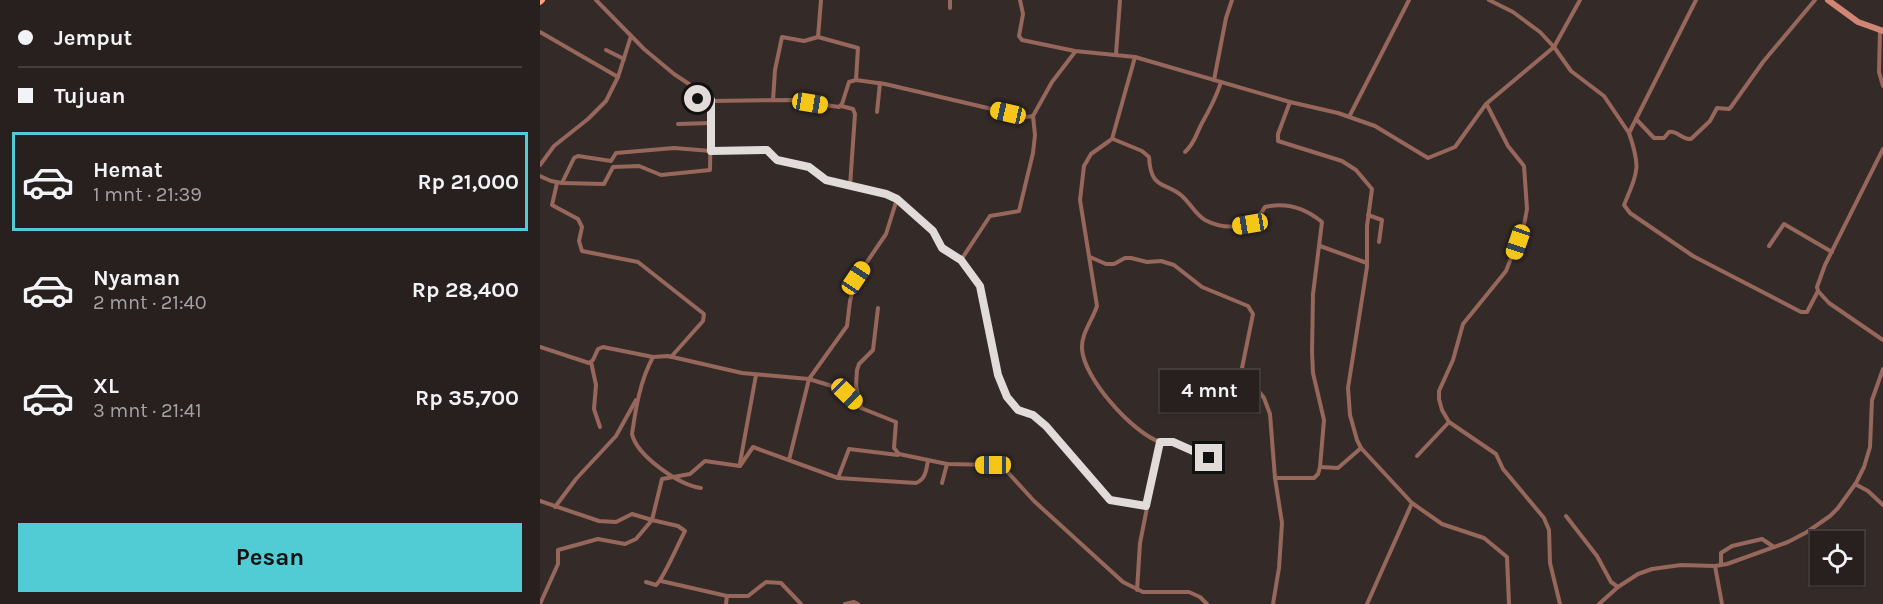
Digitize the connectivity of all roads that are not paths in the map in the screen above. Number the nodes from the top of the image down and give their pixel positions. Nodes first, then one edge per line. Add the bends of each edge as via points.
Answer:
1 (596, 0) edge
2 (821, 0) edge
3 (950, 0) edge
4 (1020, 0) edge
5 (1120, 0) edge
6 (1232, 0) edge
7 (1409, 0) edge
8 (1489, 0) edge
9 (1580, 0) edge
10 (1696, 0) edge
11 (1815, 0) edge
12 (1828, 0) edge
13 (950, 8) dead end
14 (1882, 30) edge
15 (540, 32) edge
16 (631, 36) junction
17 (818, 37) junction
18 (1554, 46) junction
19 (606, 50) dead end
20 (1075, 51) junction
21 (1116, 54) junction
22 (1135, 57) junction
23 (624, 59) junction
24 (618, 77) junction
25 (856, 80) junction
26 (1214, 80) junction
27 (1221, 82) junction
28 (880, 83) junction
29 (1883, 86) edge
30 (711, 100) junction
31 (773, 100) junction
32 (1290, 102) junction
33 (1486, 104) junction
34 (841, 106) junction
35 (877, 112) dead end
36 (1033, 116) junction
37 (1349, 117) junction
38 (1636, 119) junction
39 (711, 123) junction
40 (678, 124) dead end
41 (1629, 133) junction
42 (1112, 139) junction
43 (1883, 149) edge
44 (711, 151) junction
45 (1185, 152) dead end
46 (540, 165) edge
47 (540, 176) edge
48 (560, 183) junction
49 (850, 186) junction
50 (897, 199) junction
51 (1368, 215) junction
52 (1379, 242) dead end
53 (1320, 246) junction
54 (1769, 246) dead end
55 (1832, 252) junction
56 (1090, 257) junction
57 (961, 260) junction
58 (1367, 263) junction
59 (1818, 291) junction
60 (878, 308) dead end
61 (1883, 340) edge
62 (540, 348) edge
63 (653, 357) junction
64 (671, 357) junction
65 (591, 362) junction
66 (1883, 369) edge
67 (756, 375) junction
68 (809, 379) junction
69 (638, 396) junction
70 (861, 408) junction
71 (1449, 422) junction
72 (600, 427) dead end
73 (1160, 442) junction
74 (1361, 448) junction
75 (902, 455) junction
76 (1417, 456) dead end
77 (789, 460) junction
78 (928, 461) junction
79 (947, 464) junction
80 (1220, 464) dead end
81 (740, 466) junction
82 (1320, 467) junction
83 (674, 477) junction
84 (838, 477) junction
85 (1275, 478) junction
86 (942, 483) dead end
87 (1855, 484) junction
88 (701, 488) dead end
89 (540, 501) edge
90 (1412, 503) junction
91 (1883, 505) edge
92 (1146, 506) junction
93 (555, 507) junction
94 (1566, 516) dead end
95 (652, 520) junction
96 (1774, 548) junction
97 (1721, 565) junction
98 (1715, 566) junction
99 (661, 581) junction
100 (646, 582) dead end
101 (1618, 587) junction
102 (1137, 590) junction
103 (727, 596) junction
104 (540, 604) edge
105 (726, 604) edge
106 (801, 604) edge
107 (845, 604) edge
108 (858, 604) edge
109 (1207, 604) edge
110 (1273, 604) edge
111 (1367, 604) edge
112 (1509, 604) edge
113 (1560, 604) edge
114 (1599, 604) edge
115 (1722, 604) edge

1 - 16 street
2 - 17 street
3 - 13 street
4 - 20 street via 1020,39
5 - 21 street
6 - 26 street
7 - 37 street
8 - 18 street via 1512,12
9 - 18 street
10 - 38 street
11 - 38 street via 1731,107 1717,108 1691,139 1672,131 1664,138 1654,138
12 - 14 street via 1858,22
14 - 29 street via 1879,72
15 - 24 street
16 - 23 street
16 - 30 street via 689,84 694,97
17 - 25 street via 858,48
17 - 31 street via 804,41 782,37
18 - 33 street
18 - 41 street via 1571,71 1604,96
19 - 23 street
20 - 21 street
20 - 36 street via 1052,81
21 - 22 street
22 - 26 street
22 - 42 street
23 - 24 street
24 - 46 street via 603,105 554,146
25 - 28 street
25 - 34 street via 848,84
26 - 27 street
27 - 32 street
27 - 45 street via 1194,142
28 - 35 street
28 - 36 street
30 - 31 street
30 - 39 street
31 - 34 street
32 - 37 street
32 - 51 street via 1278,141 1352,166 1372,189
33 - 37 street via 1455,147 1431,158 1375,126
33 - 71 street via 1508,146 1524,166 1527,209 1506,272 1469,315 1460,332 1438,395
34 - 49 street via 853,109 855,114
36 - 57 street via 1033,153 1019,211 990,216
38 - 41 street
39 - 40 street
39 - 44 street
41 - 59 street via 1637,156 1637,175 1624,205 1629,213 1693,256 1804,313
42 - 53 street via 1142,151 1160,185 1181,195 1203,219 1229,227 1250,224 1265,207 1291,205 1322,222
42 - 56 street via 1091,154 1084,166 1080,200
43 - 55 street
44 - 48 street via 674,148 616,153 611,161 578,156
44 - 48 street via 710,170 661,176 639,166 613,167 604,184
44 - 49 street via 767,150 777,160 809,167 826,180
47 - 48 street
48 - 64 street via 552,205 579,219 582,251 638,262 704,314 703,321
49 - 50 street
50 - 57 street via 933,231 942,248
50 - 68 street via 886,234 856,278 847,326
51 - 52 street via 1382,220
51 - 58 street
53 - 58 street
53 - 82 street via 1313,294 1312,352 1324,420
54 - 55 street via 1784,224
55 - 59 street via 1820,276
56 - 73 street via 1096,306 1084,333 1082,350 1091,379 1129,421
56 - 85 street via 1106,264 1131,258 1174,265 1202,287 1248,306 1253,314 1240,378 1258,390 1270,414
57 - 92 street via 980,286 998,375 1007,397 1018,410 1033,415 1046,426 1110,500
58 - 74 street via 1348,392 1353,428
59 - 61 street via 1835,308
60 - 70 street via 873,350 857,370
62 - 65 street
63 - 64 street
63 - 65 street via 601,347
63 - 69 street
64 - 67 street
65 - 72 street via 597,385 594,410
66 - 87 street via 1872,400 1869,453
67 - 68 street
67 - 81 street
68 - 70 street via 835,387
68 - 77 street
69 - 83 street via 634,442
69 - 93 street via 616,436
70 - 75 street via 896,422 894,448
71 - 76 street
71 - 113 street via 1496,454 1503,469 1544,518
73 - 80 street via 1173,442
73 - 92 street
74 - 82 street via 1338,468
74 - 90 street
75 - 78 street
75 - 84 street via 849,449
77 - 81 street via 753,447
77 - 84 street
78 - 79 street
78 - 84 street via 926,475 916,483
79 - 86 street
79 - 102 street via 1003,467 1112,574
81 - 83 street via 705,461 690,474
82 - 85 street via 1314,478
83 - 88 street
83 - 95 street via 662,479
85 - 110 street via 1282,523
87 - 91 street
87 - 96 street via 1830,516
89 - 93 street
90 - 111 street
90 - 112 street via 1442,524 1484,538 1507,558
92 - 102 street
93 - 95 street via 599,521 616,522 632,514
94 - 101 street
95 - 99 street via 685,531
95 - 104 street via 636,539 625,544 598,539 558,549 558,564
96 - 97 street
96 - 97 street via 1762,539 1732,546 1720,553
97 - 98 street
98 - 101 street via 1652,569
98 - 115 street
99 - 100 street via 656,585
99 - 103 street
101 - 114 street
102 - 109 street via 1190,592
103 - 105 street
103 - 106 street via 748,596 766,582 781,583
107 - 108 street

